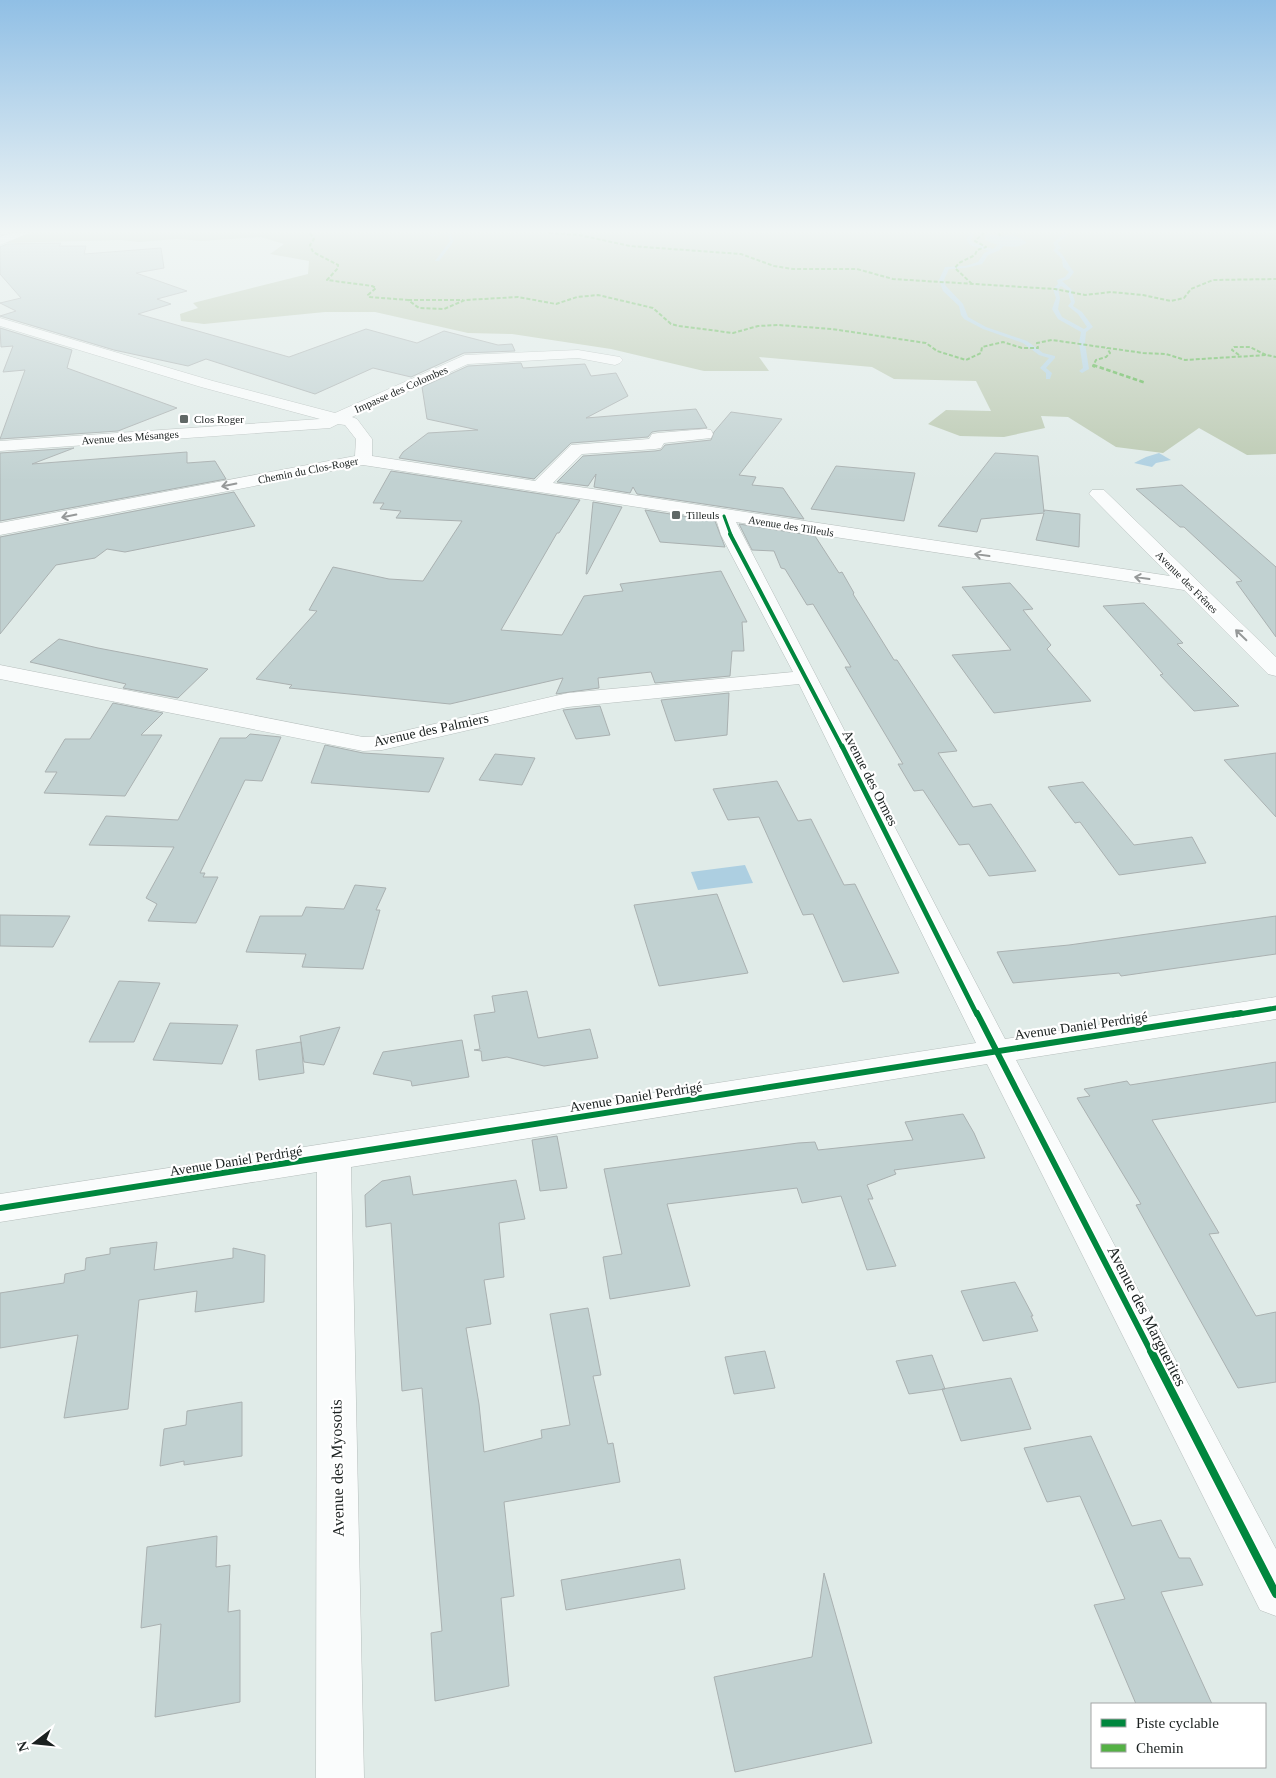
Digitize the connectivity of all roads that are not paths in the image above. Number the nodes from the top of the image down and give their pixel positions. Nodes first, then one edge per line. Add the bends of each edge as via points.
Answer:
1 (0, 322) edge
2 (22, 328) junction
3 (0, 330) edge
4 (615, 360) dead end
5 (318, 412) junction
6 (344, 420) junction
7 (705, 434) dead end
8 (0, 435) edge
9 (0, 446) edge
10 (363, 460) junction
11 (539, 487) junction
12 (1098, 494) dead end
13 (724, 516) junction
14 (0, 529) edge
15 (1191, 585) junction
16 (1276, 669) edge
17 (0, 672) edge
18 (807, 677) junction
19 (1276, 1008) edge
20 (995, 1050) junction
21 (334, 1158) junction
22 (0, 1208) edge
23 (1276, 1594) edge
24 (340, 1778) edge

1 - 2 street
2 - 3 street
2 - 5 street via 207,384
4 - 6 street, Impasse des Colombes via 578,354 465,360
5 - 6 street
5 - 8 street, Avenue des Mésanges
6 - 9 street, Avenue des Mésanges
6 - 10 street, Chemin du Clos-Roger via 364,439
7 - 11 street via 658,438 655,444 577,449
10 - 11 street, Avenue des Tilleuls
10 -> 14 street, Chemin du Clos-Roger
11 - 13 street, Avenue des Tilleuls
12 - 15 street, Avenue des Frênes
15 -> 13 street, Avenue des Tilleuls
13 - 18 street, Avenue des Ormes
16 -> 15 street, Avenue des Frênes
17 - 18 street, Avenue des Palmiers via 363,744 382,743 568,700
18 - 20 street, Avenue des Ormes
19 - 20 street, Avenue Daniel Perdrigé
20 - 21 street, Avenue Daniel Perdrigé
20 - 23 street, Avenue des Marguerites
21 - 22 street, Avenue Daniel Perdrigé
21 - 24 street, Avenue des Myosotis

